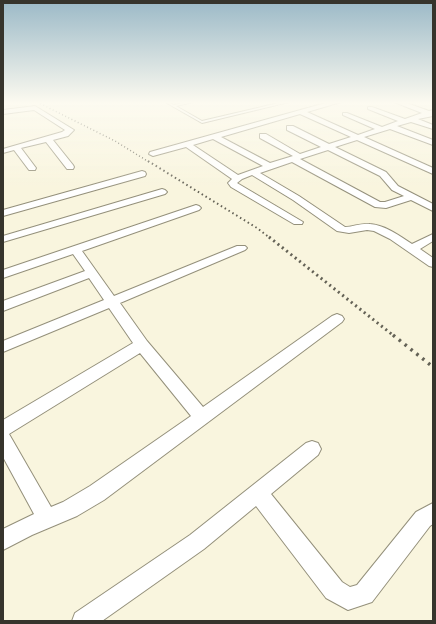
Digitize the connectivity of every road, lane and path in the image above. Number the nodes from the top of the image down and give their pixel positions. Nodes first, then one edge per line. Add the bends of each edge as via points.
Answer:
1 (69, 131) edge
2 (235, 131) edge
3 (296, 131) edge
4 (345, 131) edge
5 (375, 131) edge
6 (403, 131) edge
7 (263, 136) dead end
8 (215, 137) junction
9 (358, 137) junction
10 (48, 139) junction
11 (433, 143) edge
12 (188, 144) junction
13 (16, 147) junction
14 (329, 147) junction
15 (3, 151) edge
16 (153, 154) dead end
17 (296, 158) junction
18 (269, 166) junction
19 (70, 167) dead end
20 (32, 168) dead end
21 (433, 171) edge
22 (252, 172) junction
23 (142, 174) dead end
24 (237, 178) junction
25 (162, 192) dead end
26 (412, 197) junction
27 (3, 202) edge
28 (196, 208) dead end
29 (433, 208) edge
30 (5, 212) edge
31 (298, 222) dead end
32 (433, 237) edge
33 (3, 239) edge
34 (241, 248) dead end
35 (76, 249) junction
36 (411, 249) junction
37 (433, 264) edge
38 (92, 273) junction
39 (3, 274) edge
40 (112, 303) junction
41 (3, 306) edge
42 (337, 319) dead end
43 (142, 345) junction
44 (3, 347) edge
45 (201, 416) junction
46 (3, 429) edge
47 (3, 440) edge
48 (312, 449) dead end
49 (258, 493) junction
50 (433, 513) edge
51 (47, 519) junction
52 (3, 540) edge
53 (83, 621) edge

1 - 10 street
2 - 8 street
3 - 14 street
4 - 9 street
5 - 9 street
6 - 11 street
7 - 17 street
8 - 12 street
8 - 18 street
9 - 14 street
9 - 21 street
10 - 13 street
10 - 19 street
12 - 16 street
12 - 24 street
13 - 15 street
13 - 20 street
14 - 17 street
14 - 26 street via 387,177 393,186
17 - 18 street
17 - 26 street via 378,205
18 - 22 street
22 - 24 street
22 - 36 street via 341,229 346,231 372,227
23 - 30 street
24 - 31 street via 232,183 234,185
25 - 33 street
26 - 29 street
27 - 30 street
28 - 35 street
32 - 36 street
34 - 40 street
35 - 38 street
35 - 39 street
36 - 37 street
38 - 40 street
38 - 41 street
40 - 43 street
40 - 44 street
42 - 45 street
43 - 45 street
43 - 46 street
45 - 51 street via 97,493
47 - 51 street
48 - 49 street
49 - 50 street via 334,590 348,599 364,594 423,519
49 - 53 street via 198,542
51 - 52 street

